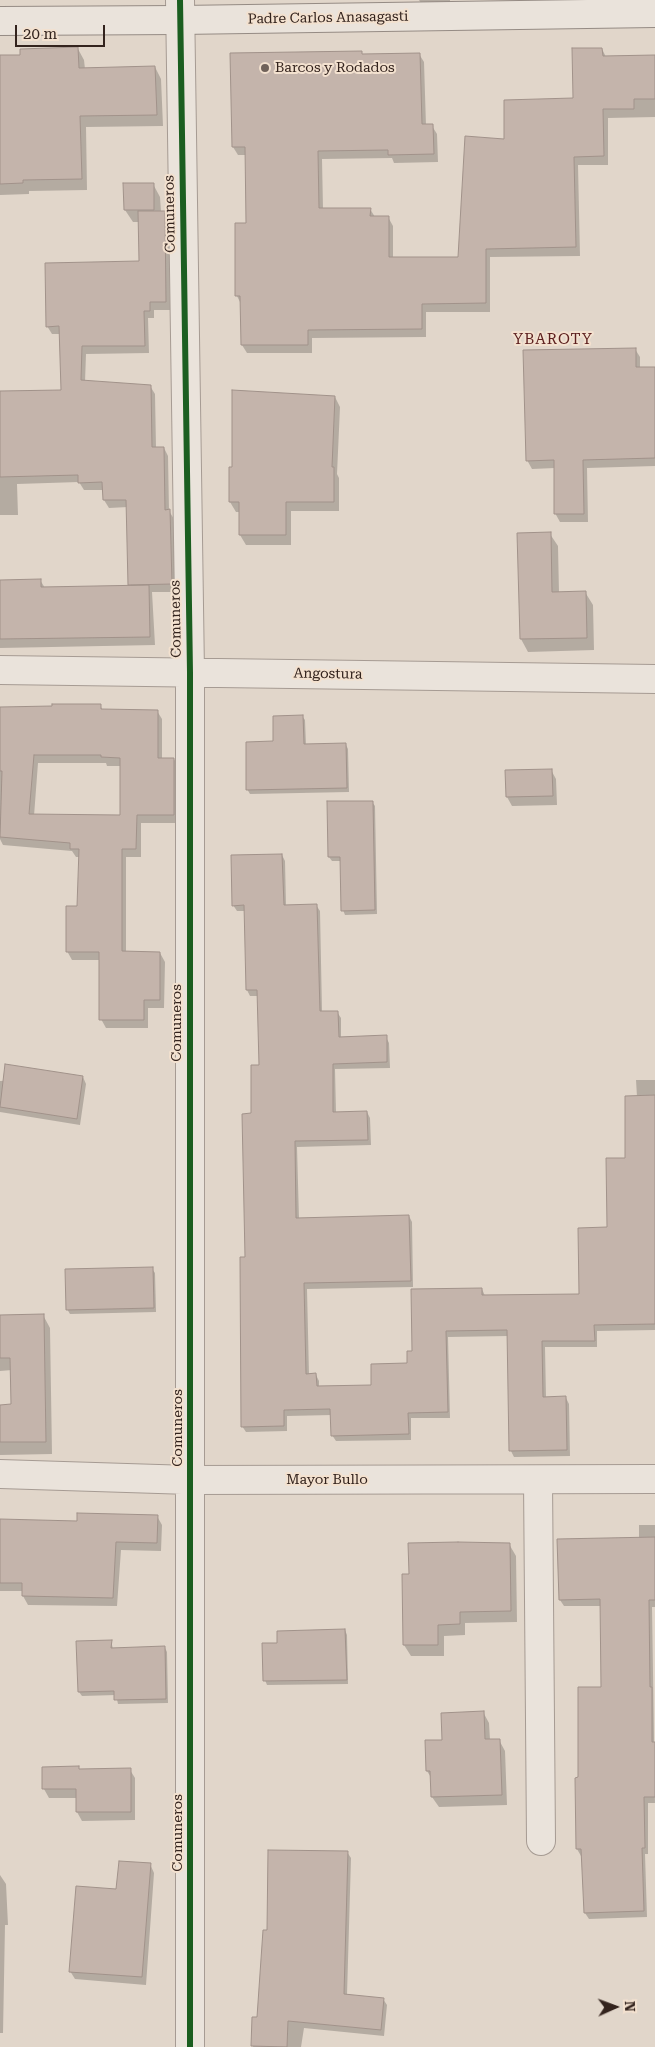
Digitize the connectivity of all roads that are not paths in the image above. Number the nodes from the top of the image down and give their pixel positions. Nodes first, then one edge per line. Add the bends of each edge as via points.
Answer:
1 (180, 10) edge
2 (655, 13) edge
3 (0, 21) edge
4 (0, 670) edge
5 (190, 672) junction
6 (655, 679) edge
7 (0, 1474) edge
8 (190, 1480) junction
9 (538, 1480) junction
10 (655, 1480) edge
11 (541, 1841) dead end
12 (190, 2047) edge

1 - 2 street, Padre Carlos Anasagasti
1 - 3 street, Padre Carlos Anasagasti
1 - 5 street, Comuneros
4 - 5 street, Angostura
5 - 6 street, Angostura
5 - 8 street, Comuneros
7 - 8 street, Mayor Bullo
8 - 9 street, Mayor Bullo
8 - 12 street, Comuneros
9 - 10 street, Mayor Bullo
9 - 11 street

